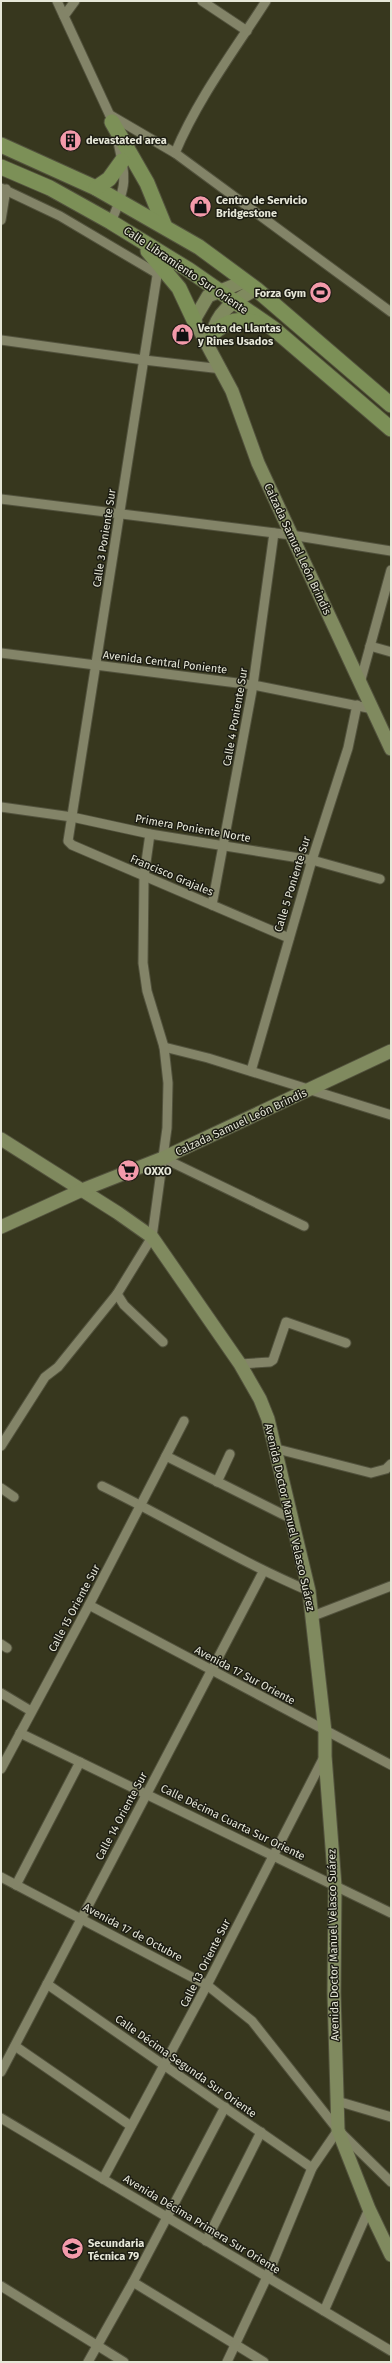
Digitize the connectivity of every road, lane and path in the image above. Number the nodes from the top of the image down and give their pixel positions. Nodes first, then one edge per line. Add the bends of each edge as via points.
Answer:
1 (57, 1) edge
2 (76, 1) edge
3 (202, 1) edge
4 (266, 1) edge
5 (64, 16) junction
6 (247, 31) junction
7 (111, 118) junction
8 (1, 145) edge
9 (175, 153) junction
10 (122, 161) junction
11 (1, 167) edge
12 (3, 188) edge
13 (96, 188) junction
14 (120, 201) junction
15 (1, 220) edge
16 (111, 222) junction
17 (165, 227) junction
18 (131, 233) junction
19 (158, 268) junction
20 (251, 285) junction
21 (218, 291) junction
22 (234, 303) junction
23 (391, 312) edge
24 (194, 320) junction
25 (274, 329) junction
26 (1, 340) edge
27 (211, 341) junction
28 (144, 360) junction
29 (222, 369) junction
30 (391, 404) edge
31 (391, 429) edge
32 (1, 499) edge
33 (121, 514) junction
34 (274, 533) junction
35 (292, 535) junction
36 (391, 551) edge
37 (391, 570) edge
38 (387, 603) edge
39 (370, 646) junction
40 (391, 652) edge
41 (1, 653) edge
42 (96, 665) junction
43 (360, 683) junction
44 (253, 686) junction
45 (357, 705) junction
46 (373, 709) junction
47 (391, 749) edge
48 (1, 807) edge
49 (72, 817) junction
50 (150, 834) junction
51 (223, 846) junction
52 (312, 860) junction
53 (144, 876) junction
54 (380, 879) dead end
55 (212, 905) junction
56 (289, 938) junction
57 (164, 1047) junction
58 (391, 1051) edge
59 (251, 1071) junction
60 (310, 1090) junction
61 (391, 1115) edge
62 (1, 1139) edge
63 (163, 1158) junction
64 (82, 1190) junction
65 (304, 1226) dead end
66 (1, 1228) edge
67 (152, 1237) junction
68 (117, 1294) junction
69 (163, 1342) dead end
70 (346, 1343) dead end
71 (240, 1364) junction
72 (184, 1421) dead end
73 (1, 1446) edge
74 (277, 1449) junction
75 (230, 1454) dead end
76 (166, 1456) junction
77 (391, 1464) edge
78 (217, 1482) junction
79 (102, 1486) dead end
80 (1, 1488) edge
81 (14, 1497) dead end
82 (141, 1505) junction
83 (292, 1519) junction
84 (263, 1572) junction
85 (391, 1586) edge
86 (309, 1591) junction
87 (89, 1605) junction
88 (313, 1616) junction
89 (211, 1671) junction
90 (1, 1692) edge
91 (31, 1711) junction
92 (325, 1732) junction
93 (20, 1733) junction
94 (325, 1756) junction
95 (80, 1762) junction
96 (391, 1765) edge
97 (1, 1770) edge
98 (146, 1794) junction
99 (274, 1856) junction
100 (1, 1877) edge
101 (16, 1885) junction
102 (335, 1886) junction
103 (391, 1913) edge
104 (81, 1918) junction
105 (47, 1984) junction
106 (207, 1985) junction
107 (14, 2046) junction
108 (163, 2065) junction
109 (1, 2072) edge
110 (337, 2101) junction
111 (225, 2107) junction
112 (391, 2117) edge
113 (1, 2118) edge
114 (131, 2126) junction
115 (338, 2130) junction
116 (261, 2132) junction
117 (312, 2168) junction
118 (103, 2179) junction
119 (391, 2182) edge
120 (369, 2209) junction
121 (167, 2217) junction
122 (206, 2240) junction
123 (391, 2255) edge
124 (268, 2277) junction
125 (133, 2282) junction
126 (1, 2286) edge
127 (324, 2311) junction
128 (235, 2344) junction
129 (98, 2346) junction
130 (391, 2351) edge
131 (88, 2362) edge
132 (124, 2362) edge
133 (227, 2362) edge
134 (264, 2362) edge

1 - 5 street
2 - 5 street
3 - 6 street
4 - 6 street
5 - 7 street
6 - 9 street via 206,91 185,128
7 - 9 street
7 - 10 street
7 - 17 main road via 147,182
8 - 13 main road, Calle Libramiento Sur Oriente
9 - 23 street
10 - 13 main road via 109,180
10 - 14 street via 125,185
11 - 16 main road, Calle Libramiento Sur Oriente via 50,188
12 - 15 street
12 - 19 street
13 - 14 main road, Calle Libramiento Sur Oriente
14 - 16 street
14 - 17 main road, Calle Libramiento Sur Oriente
16 - 18 main road, Calle Libramiento Sur Oriente
17 - 20 main road, Calle Libramiento Sur Oriente via 199,247
18 - 19 main road
18 - 21 main road, Calle Libramiento Sur Oriente
19 - 24 main road via 179,288
19 - 28 street, Calle 3 Poniente Sur
20 - 21 street
20 - 22 street
20 - 30 main road, Calle Libramiento Sur Oriente
21 - 22 main road, Calle Libramiento Sur Oriente
21 - 24 street via 208,296
22 - 25 main road, Calle Libramiento Sur Oriente
22 - 27 street via 217,318
24 - 27 street, Calzada Samuel León Brindis
25 - 27 main road via 250,320 234,320 227,322
25 - 31 main road, Calle Libramiento Sur Oriente
26 - 28 street
27 - 29 street, Calzada Samuel León Brindis
28 - 29 street
28 - 33 street, Calle 3 Poniente Sur
29 - 35 street, Calzada Samuel León Brindis via 258,463
32 - 33 street
33 - 34 street
33 - 42 street, Calle 3 Poniente Sur
34 - 35 street
34 - 44 street, Calle 4 Poniente Sur
35 - 36 street
35 - 43 street, Calzada Samuel León Brindis
37 - 38 street
38 - 39 street
39 - 40 street
39 - 43 street
41 - 42 street, Avenida Central Poniente
42 - 44 street, Avenida Central Poniente
42 - 49 street, Calle 3 Poniente Sur
43 - 46 street, Calzada Samuel León Brindis
44 - 45 street, Avenida Central Poniente
44 - 51 street, Calle 4 Poniente Sur
45 - 46 street, Avenida Central Poniente
45 - 52 street, Calle 5 Poniente Sur via 348,748
46 - 47 street, Calzada Samuel León Brindis
48 - 49 street, Primera Poniente Norte
49 - 50 street, Primera Poniente Norte
49 - 53 street, Francisco Grajales via 68,840 72,844
50 - 51 street, Primera Poniente Norte
50 - 53 street
51 - 52 street, Primera Poniente Norte
51 - 55 street, Calle 4 Poniente Sur
52 - 54 street, Primera Poniente Norte
52 - 56 street, Calle 5 Poniente Sur
53 - 55 street, Francisco Grajales
53 - 57 street via 143,963 147,991
55 - 56 street, Francisco Grajales
56 - 59 street, Calle 5 Poniente Sur
57 - 59 street
57 - 63 street via 168,1083
58 - 60 street, Calzada Samuel León Brindis
59 - 60 street
60 - 61 street
60 - 63 street, Calzada Samuel León Brindis
62 - 64 street, Avenida Doctor Manuel Velasco Suárez
63 - 64 street, Calzada Samuel León Brindis
63 - 65 street
63 - 67 street
64 - 66 street, Calzada Samuel León Brindis
64 - 67 street, Avenida Doctor Manuel Velasco Suárez
67 - 68 street
67 - 71 street, Avenida Doctor Manuel Velasco Suárez
68 - 69 street via 124,1305
68 - 73 street via 58,1367 45,1377
70 - 71 street via 286,1322 273,1360
71 - 74 street, Avenida Doctor Manuel Velasco Suárez via 260,1399
72 - 76 street, Calle 15 Oriente Sur
74 - 77 street via 371,1473 386,1469
74 - 83 street, Avenida Doctor Manuel Velasco Suárez
75 - 78 street
76 - 78 street
76 - 82 street, Calle 15 Oriente Sur
78 - 83 street
79 - 82 street
80 - 81 street
82 - 84 street
82 - 87 street, Calle 15 Oriente Sur
83 - 86 street, Avenida Doctor Manuel Velasco Suárez
84 - 86 street
84 - 89 street, Calle 14 Oriente Sur
85 - 88 street
86 - 88 street, Avenida Doctor Manuel Velasco Suárez
87 - 89 street, Avenida 17 Sur Oriente
87 - 91 street, Calle 15 Oriente Sur
88 - 92 street, Avenida Doctor Manuel Velasco Suárez
89 - 92 street, Avenida 17 Sur Oriente
89 - 98 street, Calle 14 Oriente Sur
90 - 91 street
91 - 93 street, Calle 15 Oriente Sur
92 - 94 street, Avenida Doctor Manuel Velasco Suárez
92 - 96 street, Avenida 17 Sur Oriente
93 - 95 street, Calle Décima Cuarta Sur Oriente
93 - 97 street, Calle 15 Oriente Sur
94 - 99 street, Calle 13 Oriente Sur
94 - 102 street, Avenida Doctor Manuel Velasco Suárez
95 - 98 street, Calle Décima Cuarta Sur Oriente
95 - 101 street
98 - 99 street, Calle Décima Cuarta Sur Oriente
98 - 104 street, Calle 14 Oriente Sur
99 - 102 street, Calle Décima Cuarta Sur Oriente
99 - 106 street, Calle 13 Oriente Sur
100 - 101 street, Avenida 17 de Octubre
101 - 104 street, Avenida 17 de Octubre
102 - 103 street, Calle Décima Cuarta Sur Oriente
102 - 110 street, Avenida Doctor Manuel Velasco Suárez
104 - 105 street, Calle 14 Oriente Sur
104 - 106 street, Avenida 17 de Octubre
105 - 107 street, Calle 14 Oriente Sur
105 - 108 street, Calle Décima Segunda Sur Oriente
106 - 108 street, Calle 13 Oriente Sur
106 - 115 street, Avenida 17 de Octubre via 252,2021
107 - 109 street, Calle 14 Oriente Sur
107 - 114 street
108 - 111 street, Calle Décima Segunda Sur Oriente
108 - 114 street, Calle 13 Oriente Sur
110 - 112 street
110 - 115 street, Avenida Doctor Manuel Velasco Suárez
111 - 116 street, Calle Décima Segunda Sur Oriente
111 - 121 street
113 - 118 street, Avenida Décima Primera Sur Oriente
114 - 118 street, Calle 13 Oriente Sur
115 - 117 street
115 - 119 street, Avenida 17 de Octubre
115 - 120 street, Avenida Doctor Manuel Velasco Suárez
116 - 117 street, Calle Décima Segunda Sur Oriente
116 - 122 street
117 - 124 street
118 - 121 street, Avenida Décima Primera Sur Oriente
120 - 123 street, Avenida Doctor Manuel Velasco Suárez
120 - 127 street
121 - 122 street, Avenida Décima Primera Sur Oriente
121 - 125 street
122 - 124 street, Avenida Décima Primera Sur Oriente
124 - 127 street, Avenida Décima Primera Sur Oriente
124 - 128 street
125 - 128 street
125 - 129 street
126 - 129 street
127 - 130 street, Avenida Décima Primera Sur Oriente
128 - 133 street
128 - 134 street
129 - 131 street
129 - 132 street

